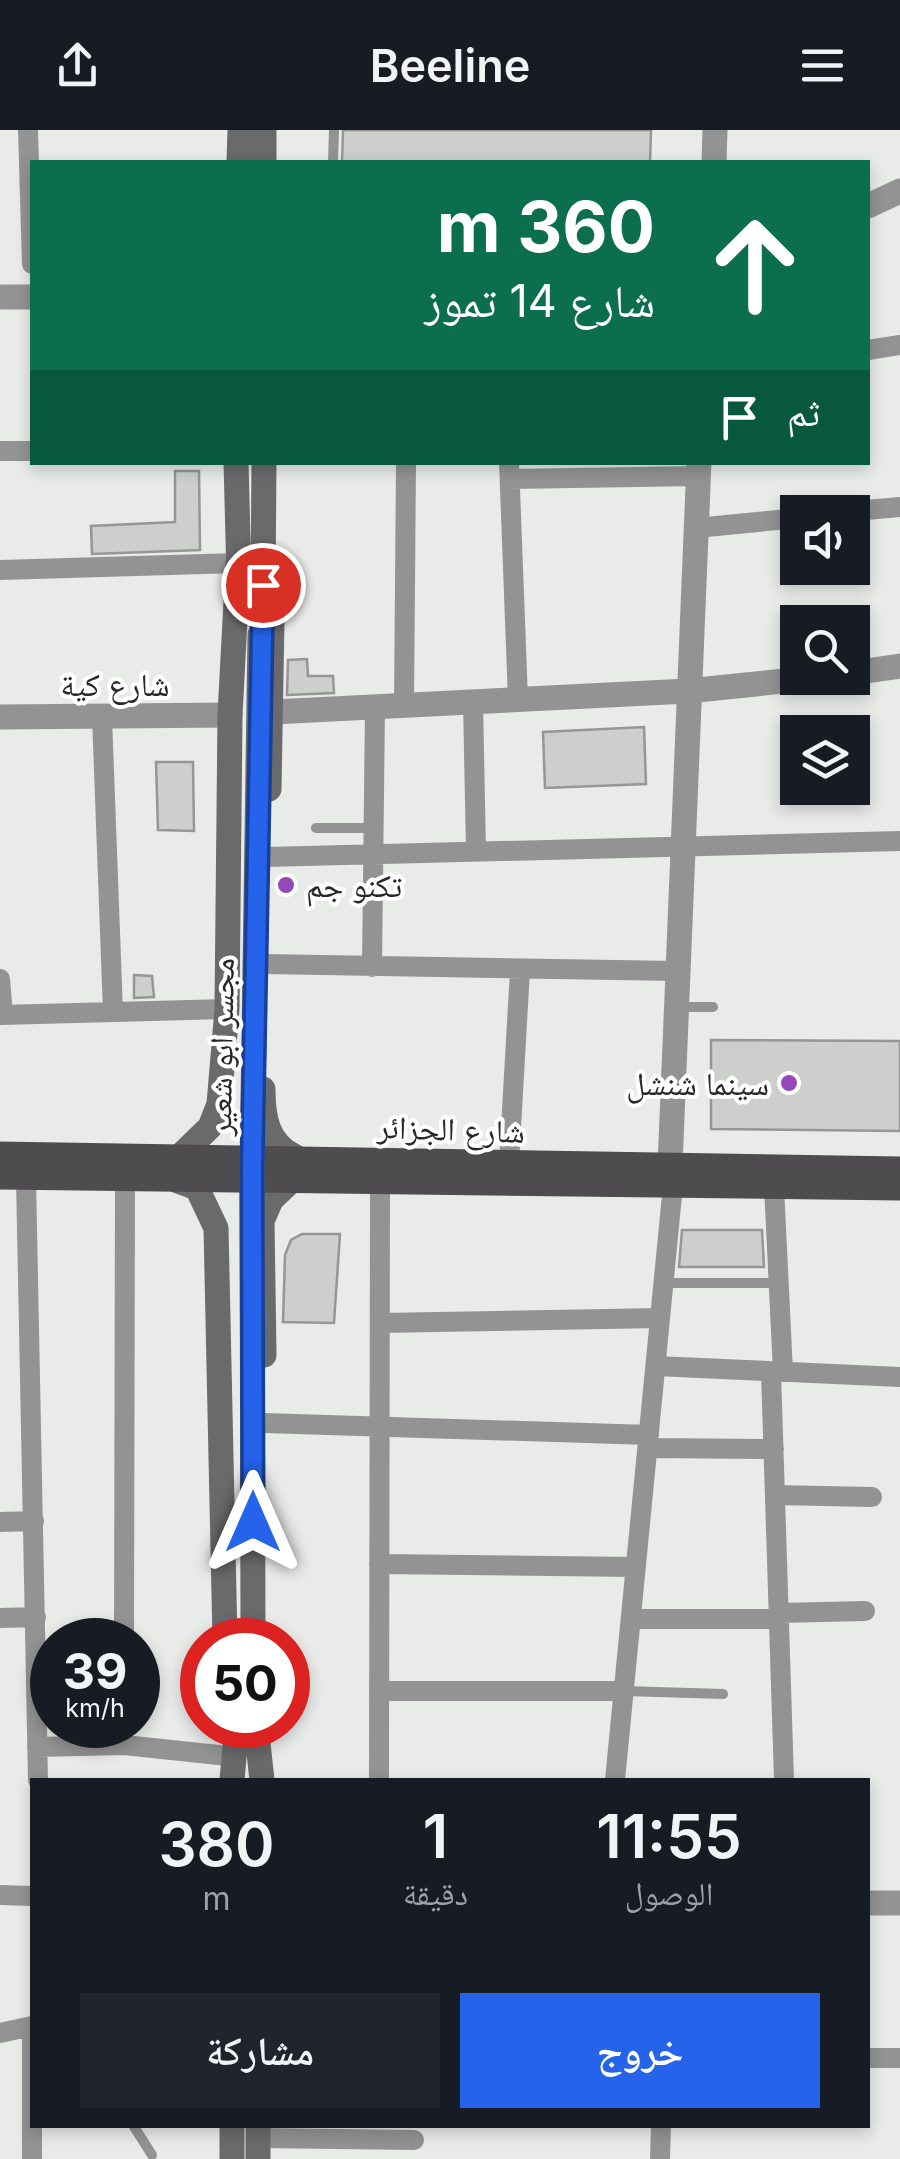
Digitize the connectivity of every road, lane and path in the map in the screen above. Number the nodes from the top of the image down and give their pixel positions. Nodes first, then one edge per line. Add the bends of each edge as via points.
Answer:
1 (28, 130) edge
2 (240, 130) edge
3 (264, 130) edge
4 (334, 130) edge
5 (715, 130) edge
6 (239, 160) edge
7 (264, 160) edge
8 (332, 160) edge
9 (714, 160) edge
10 (900, 191) edge
11 (30, 197) edge
12 (870, 205) edge
13 (0, 297) edge
14 (30, 297) edge
15 (900, 345) edge
16 (870, 350) edge
17 (0, 451) edge
18 (30, 451) edge
19 (236, 465) edge
20 (264, 465) edge
21 (406, 465) edge
22 (699, 469) edge
23 (510, 471) edge
24 (900, 506) edge
25 (870, 509) edge
26 (780, 520) edge
27 (696, 528) junction
28 (238, 564) junction
29 (265, 568) junction
30 (0, 570) edge
31 (252, 636) junction
32 (900, 666) edge
33 (870, 670) edge
34 (780, 681) edge
35 (688, 691) junction
36 (518, 700) junction
37 (473, 702) junction
38 (404, 705) junction
39 (375, 707) junction
40 (273, 712) junction
41 (102, 716) junction
42 (230, 716) junction
43 (0, 717) edge
44 (316, 828) dead end
45 (375, 828) junction
46 (900, 840) edge
47 (682, 844) junction
48 (476, 851) junction
49 (375, 854) junction
50 (266, 857) junction
51 (264, 964) junction
52 (372, 966) junction
53 (520, 970) junction
54 (677, 971) junction
55 (0, 979) edge
56 (676, 1006) junction
57 (713, 1007) dead end
58 (227, 1009) junction
59 (113, 1012) junction
60 (2, 1015) edge
61 (219, 1104) junction
62 (263, 1104) junction
63 (0, 1154) edge
64 (508, 1163) junction
65 (293, 1168) junction
66 (178, 1169) junction
67 (900, 1169) edge
68 (671, 1176) junction
69 (0, 1177) edge
70 (26, 1178) junction
71 (125, 1178) junction
72 (380, 1181) junction
73 (774, 1186) junction
74 (900, 1188) edge
75 (261, 1231) junction
76 (216, 1238) junction
77 (664, 1283) junction
78 (779, 1283) junction
79 (660, 1318) junction
80 (380, 1322) junction
81 (656, 1366) junction
82 (777, 1372) junction
83 (900, 1377) edge
84 (264, 1423) junction
85 (380, 1424) junction
86 (648, 1441) junction
87 (774, 1449) junction
88 (775, 1495) junction
89 (872, 1497) dead end
90 (34, 1521) junction
91 (0, 1522) edge
92 (379, 1564) junction
93 (636, 1567) junction
94 (865, 1611) dead end
95 (36, 1616) joint
96 (779, 1616) junction
97 (0, 1618) edge
98 (124, 1618) edge
99 (225, 1618) edge
100 (240, 1618) edge
101 (253, 1618) edge
102 (262, 1618) edge
103 (631, 1618) junction
104 (379, 1691) junction
105 (624, 1691) junction
106 (723, 1694) dead end
107 (160, 1747) edge
108 (37, 1748) edge
109 (260, 1748) edge
110 (231, 1771) edge
111 (262, 1774) edge
112 (38, 1778) edge
113 (379, 1778) edge
114 (616, 1778) edge
115 (784, 1778) edge
116 (0, 1895) edge
117 (30, 1896) edge
118 (870, 1903) edge
119 (900, 1903) edge
120 (30, 2026) edge
121 (0, 2033) edge
122 (870, 2058) edge
123 (900, 2058) edge
124 (32, 2128) edge
125 (135, 2128) edge
126 (232, 2128) edge
127 (661, 2128) edge
128 (258, 2140) edge
129 (414, 2141) edge
130 (152, 2156) dead end
131 (32, 2159) edge
132 (232, 2159) edge
133 (660, 2159) edge

1 - 11 street
2 - 6 main road
3 - 7 main road
4 - 8 lane
5 - 9 street
10 - 12 street
13 - 14 street
15 - 16 street
17 - 18 street
19 - 28 main road
20 - 29 main road
21 - 38 street
22 - 23 street
22 - 27 street
23 - 36 street
24 - 25 street
26 - 27 street
27 - 35 street
28 - 30 street
28 - 31 main road
28 - 42 main road
29 - 31 main road
29 - 40 main road
31 - 100 main road, مجسر ابو شعير via 237,1169
31 - 101 main road, مجسر ابو شعير, bridge
32 - 33 street
34 - 35 street
35 - 36 street
35 - 47 street
36 - 37 street
37 - 38 street
37 - 48 street
38 - 39 street
39 - 40 street
39 - 45 street
40 - 50 main road
41 - 42 street, شارع كية
41 - 43 street, شارع كية
41 - 59 street
42 - 58 main road
44 - 45 lane
45 - 49 street
46 - 47 street
47 - 48 street
47 - 54 street
48 - 49 street
49 - 50 street
49 - 52 street
50 - 51 main road
51 - 52 street
51 - 62 main road
52 - 53 street
53 - 54 street
53 - 64 street
54 - 56 street
55 - 60 street
56 - 57 lane
56 - 68 street
58 - 59 street
58 - 61 main road
59 - 60 street
61 - 62 main road via 222,1118 236,1129 254,1124
61 - 66 main road
62 - 65 main road via 274,1140
63 - 66 main road, شارع الجزائر
64 - 65 main road, شارع الجزائر
64 - 68 main road, شارع الجزائر
65 - 66 main road, شارع الجزائر
65 - 72 main road, شارع الجزائر
65 - 75 main road via 271,1200
66 - 71 main road, شارع الجزائر
66 - 76 main road via 205,1198
67 - 68 main road, شارع الجزائر
68 - 72 main road, شارع الجزائر
68 - 73 main road, شارع الجزائر
68 - 77 street
69 - 70 main road, شارع الجزائر
70 - 71 main road, شارع الجزائر
70 - 90 street
71 - 98 street
72 - 80 street
73 - 74 main road, شارع الجزائر
73 - 78 street
75 - 76 main road via 250,1216 236,1214
75 - 84 main road
76 - 99 main road
77 - 78 lane
77 - 79 street
78 - 82 street
79 - 80 street
79 - 81 street
80 - 85 street
81 - 82 street
81 - 86 street
82 - 83 street
82 - 87 street
84 - 85 street
84 - 102 main road
85 - 86 street
85 - 92 street
86 - 87 street
86 - 93 street
87 - 88 street
88 - 89 street
88 - 96 street
90 - 91 street
90 - 95 street
92 - 93 street
92 - 104 street
93 - 103 street
94 - 96 street
95 - 97 street
96 - 103 street
96 - 115 street
103 - 105 street
104 - 105 street
104 - 113 street
105 - 106 lane
105 - 114 street
107 - 110 street
108 - 112 street
109 - 111 main road
116 - 117 street
118 - 119 street
120 - 121 street
122 - 123 street
124 - 131 street
125 - 130 lane
126 - 132 main road
127 - 133 street
128 - 129 street

